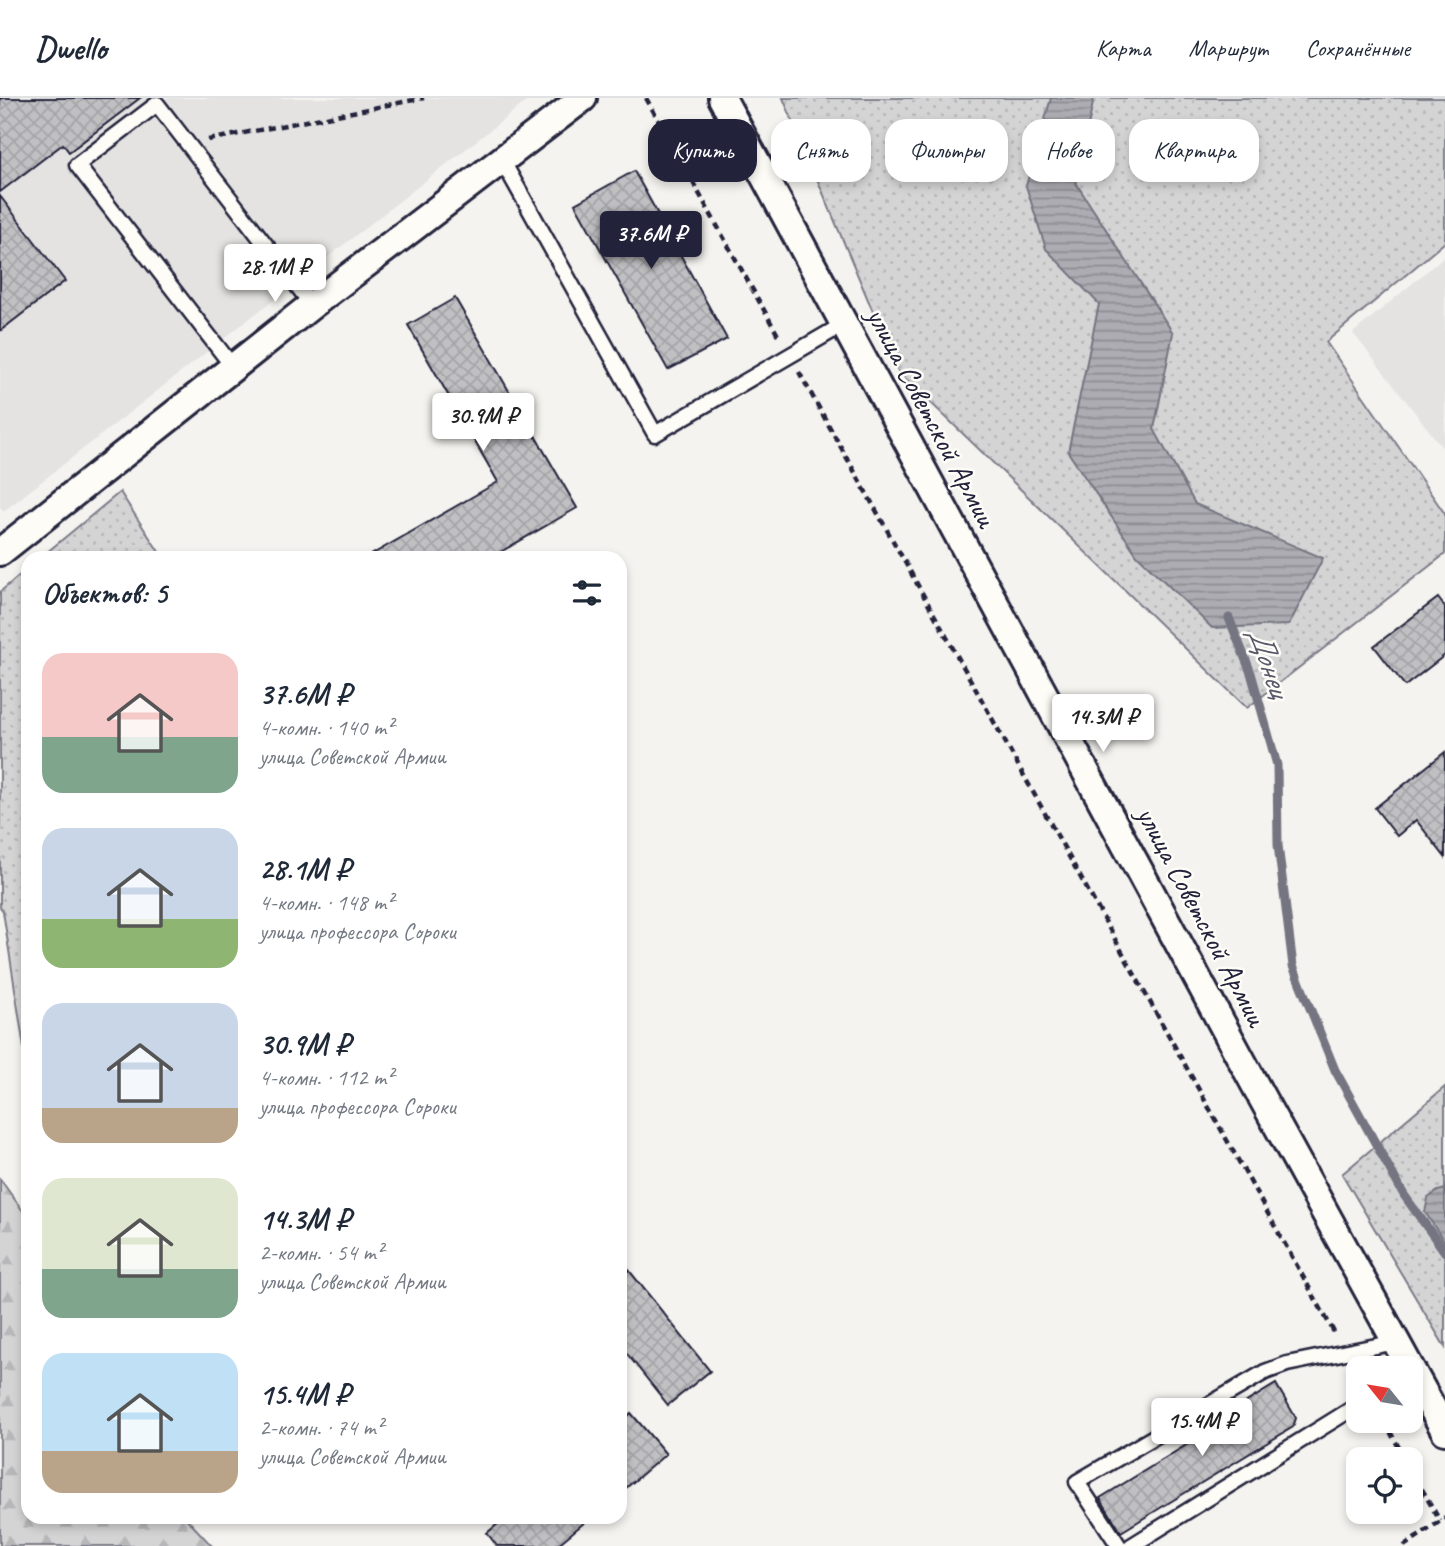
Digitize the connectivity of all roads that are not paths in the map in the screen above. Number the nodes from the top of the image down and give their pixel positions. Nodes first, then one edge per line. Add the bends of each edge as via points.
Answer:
1 (583, 98) edge
2 (722, 98) edge
3 (502, 160) junction
4 (312, 305) junction
5 (844, 324) junction
6 (233, 367) junction
7 (0, 552) edge
8 (1396, 1342) junction
9 (1403, 1356) edge
10 (1423, 1393) edge
11 (1346, 1412) edge
12 (1445, 1432) edge
13 (1119, 1546) edge
14 (1130, 1546) edge

1 - 3 street
2 - 5 street, улица Советской Армии
3 - 4 street
3 - 5 lane via 655,434
4 - 6 street
4 - 6 lane via 157,104 77,164
5 - 8 street, улица Советской Армии
6 - 7 street
8 - 9 street, улица Советской Армии
8 - 13 lane via 1287,1364 1265,1373 1077,1482
10 - 12 street, улица Советской Армии
11 - 14 lane

